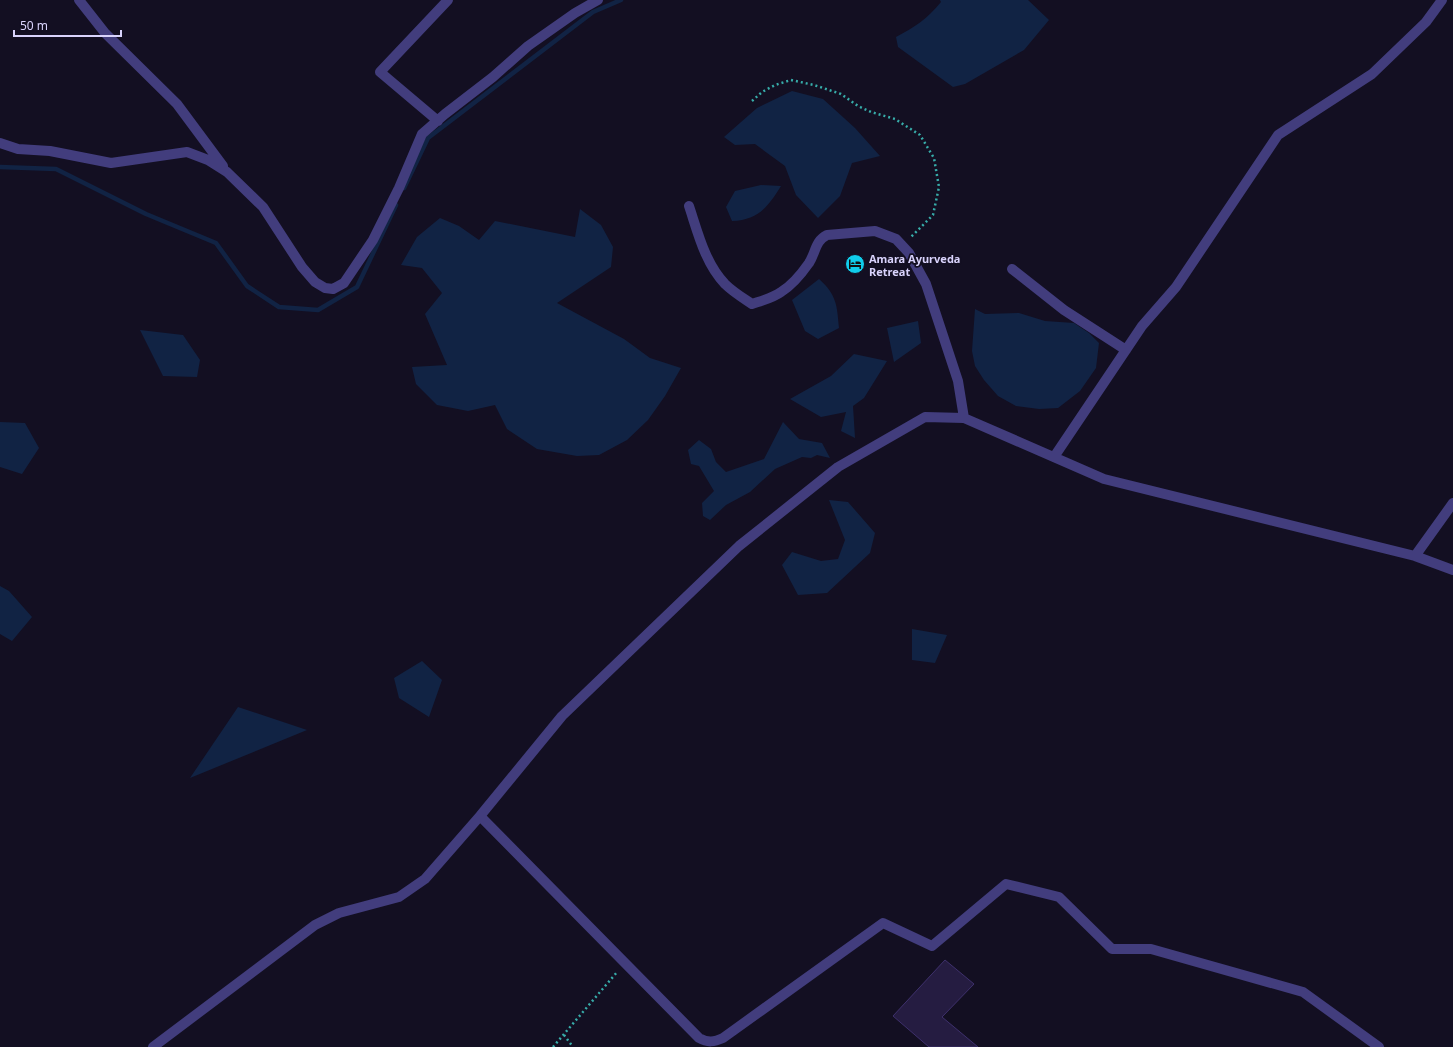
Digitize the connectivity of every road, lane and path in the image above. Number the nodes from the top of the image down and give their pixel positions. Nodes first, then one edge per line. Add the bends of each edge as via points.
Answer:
1 (80, 0) edge
2 (448, 0) edge
3 (598, 0) edge
4 (1442, 0) edge
5 (752, 101) dead end
6 (438, 121) junction
7 (0, 143) edge
8 (227, 172) junction
9 (688, 206) dead end
10 (903, 245) junction
11 (1012, 269) dead end
12 (1126, 350) junction
13 (964, 418) junction
14 (1054, 457) junction
15 (1453, 503) edge
16 (1415, 556) junction
17 (1453, 570) edge
18 (480, 816) junction
19 (625, 963) junction
20 (564, 1035) junction
21 (153, 1047) edge
22 (553, 1047) edge
23 (572, 1047) edge
24 (1379, 1047) edge

1 - 8 street via 105,33 177,104
2 - 6 street via 380,72
3 - 6 street via 528,46 493,78
4 - 12 street via 1426,22 1372,74 1278,135 1176,287 1142,326
5 - 10 path via 775,85 791,80 841,94 858,106 894,119 920,135 934,158 939,187 933,215
6 - 8 street via 422,134 373,240 344,283 333,289 325,288 316,282 302,267 263,207
7 - 8 street via 18,149 50,151 111,163 187,152 208,160
9 - 10 street via 712,267 726,284 752,304 782,292 810,262 817,243 827,235 875,231 896,239
10 - 13 street via 926,284 958,381
11 - 12 street via 1064,310
12 - 14 street
13 - 14 street
13 - 18 street via 925,417 838,467 739,546 562,716
14 - 16 street via 1104,479
15 - 16 street
16 - 17 street
18 - 19 street
18 - 21 street via 425,879 399,897 339,913 315,925
19 - 20 path
19 - 24 street via 699,1038 706,1042 715,1042 883,923 932,946 1006,884 1059,897 1112,949 1151,949 1303,992
20 - 22 path
20 - 23 path

